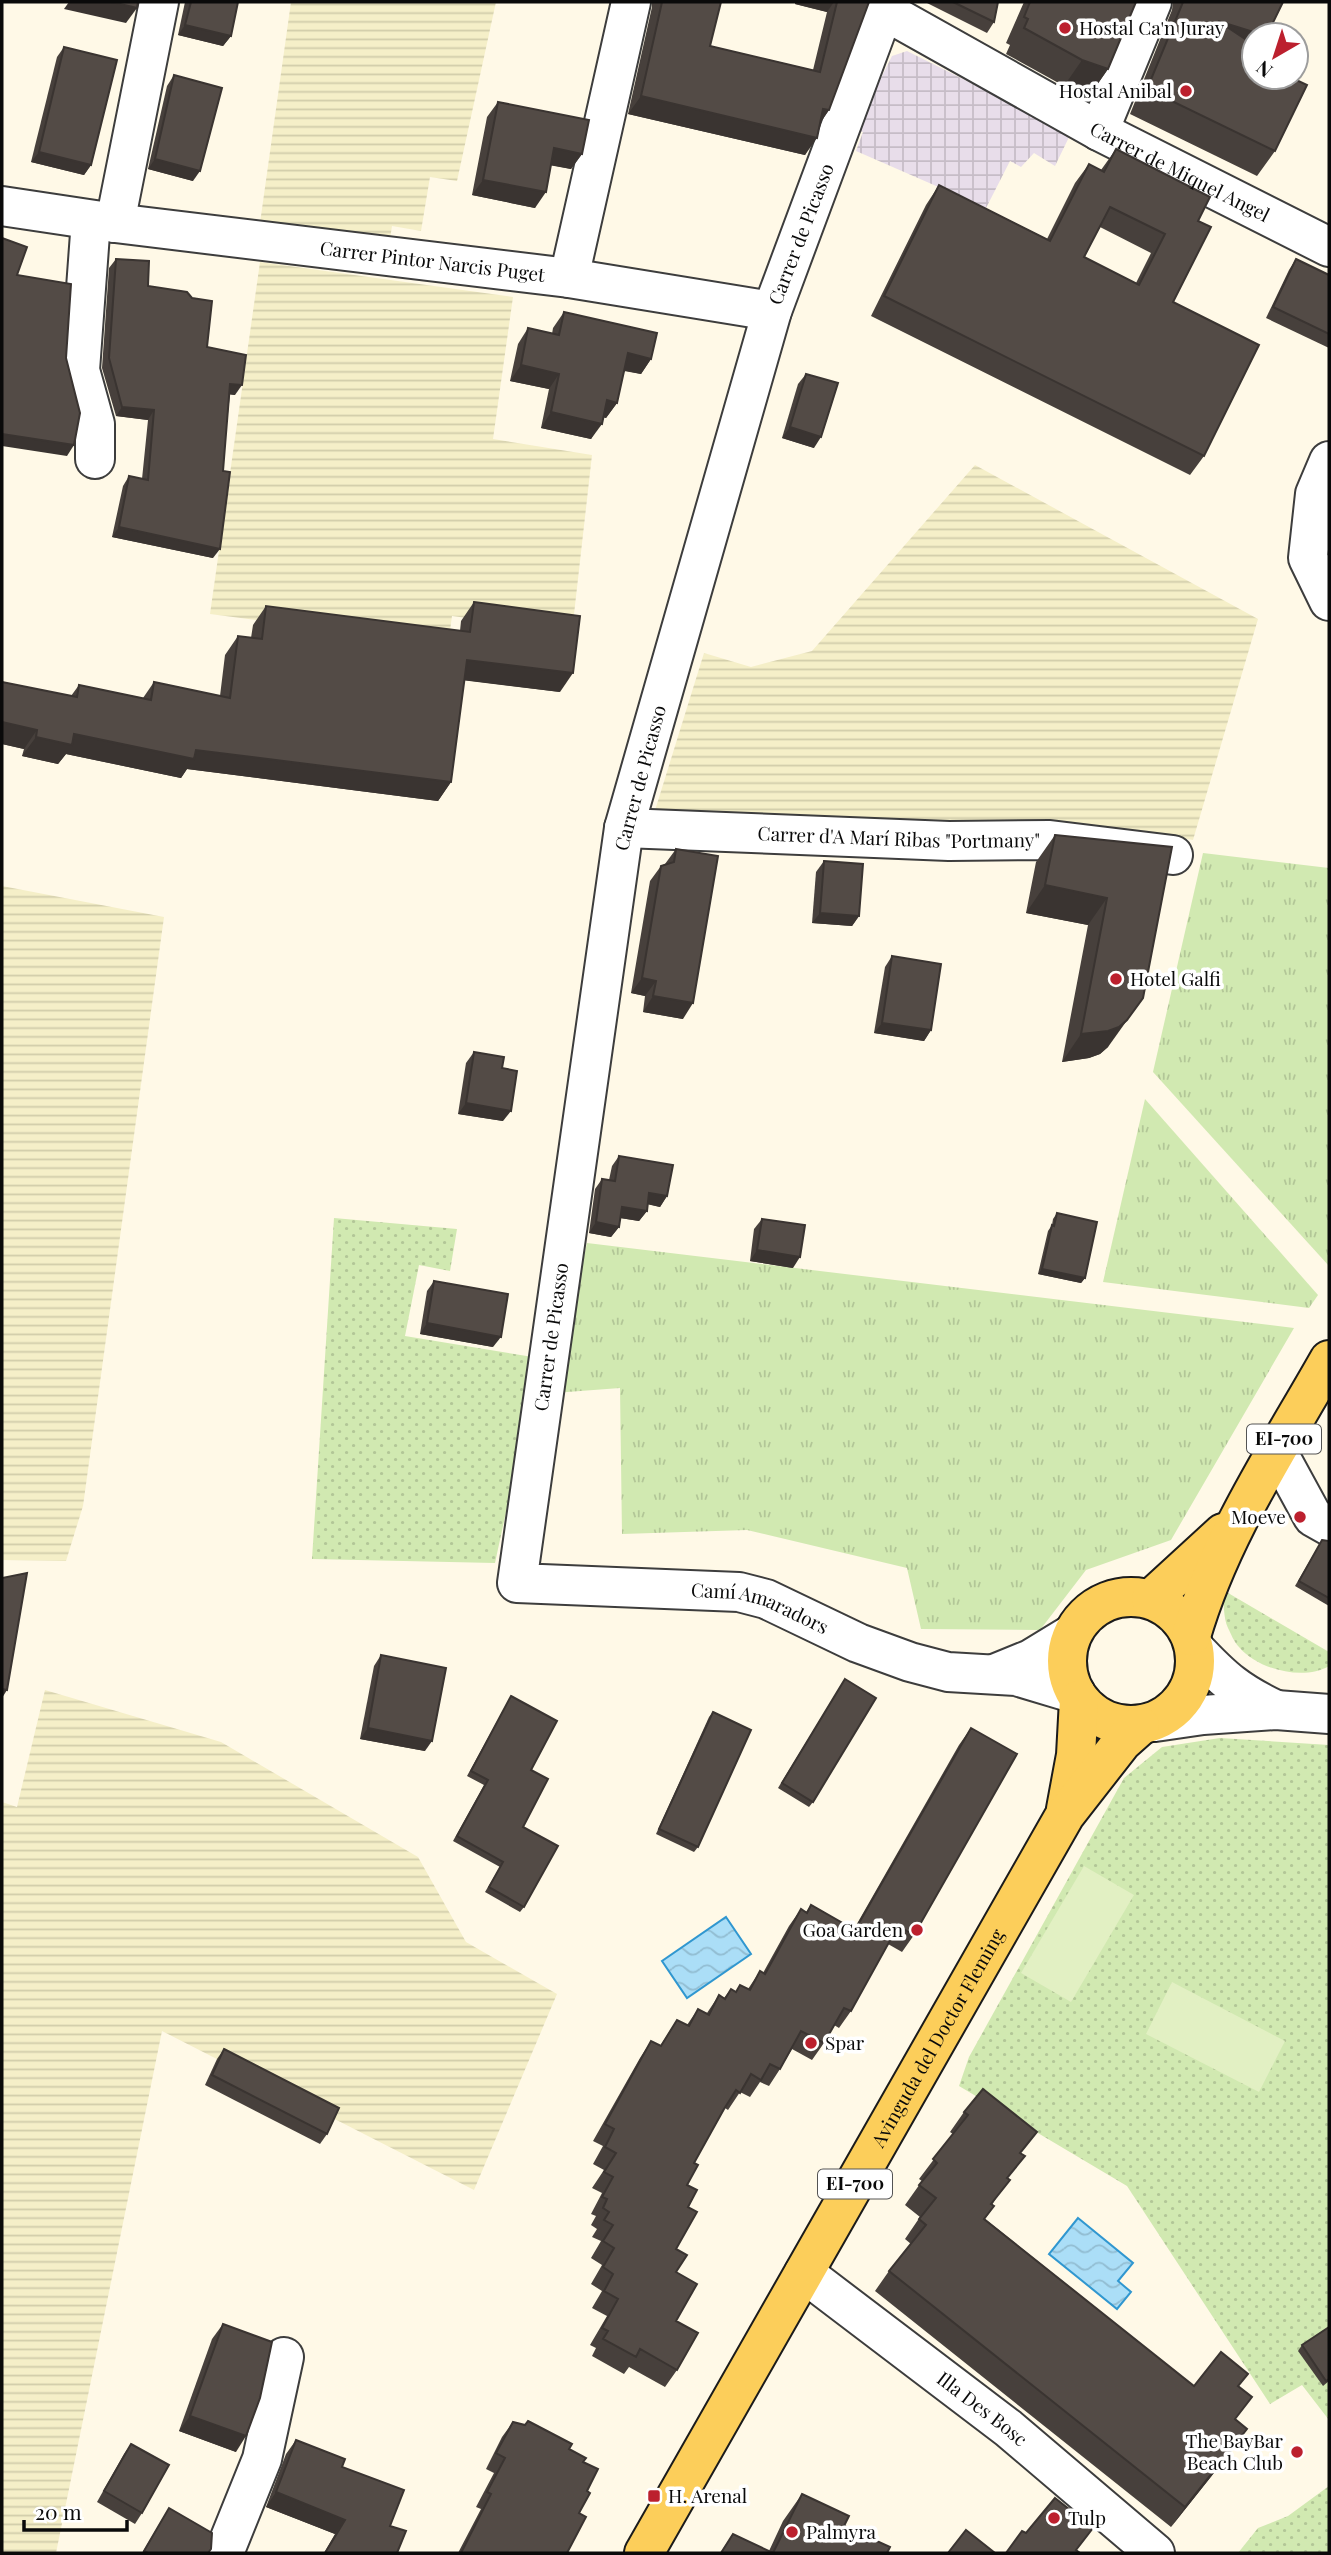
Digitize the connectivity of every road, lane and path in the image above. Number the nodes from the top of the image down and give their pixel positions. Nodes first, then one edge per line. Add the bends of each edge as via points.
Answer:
1 (159, 2) edge
2 (631, 2) edge
3 (1152, 2) edge
4 (886, 7) edge
5 (1099, 131) junction
6 (2, 205) edge
7 (103, 222) junction
8 (1329, 247) edge
9 (569, 278) junction
10 (772, 311) junction
11 (95, 459) dead end
12 (1329, 461) edge
13 (1329, 601) edge
14 (624, 828) junction
15 (1173, 855) edge
16 (1329, 1360) edge
17 (1278, 1451) junction
18 (1239, 1517) junction
19 (1329, 1527) edge
20 (517, 1583) joint
21 (1150, 1600) junction
22 (1072, 1634) junction
23 (1193, 1643) junction
24 (994, 1674) junction
25 (1078, 1697) junction
26 (1276, 1710) junction
27 (1329, 1714) edge
28 (1148, 1724) junction
29 (1065, 1815) junction
30 (804, 2273) junction
31 (284, 2357) dead end
32 (224, 2553) edge
33 (644, 2553) edge
34 (1154, 2553) edge

1 - 7 street
2 - 9 street
3 - 5 street
4 - 5 street, Carrer de Miquel Angel
4 - 10 street, Carrer de Picasso
5 - 8 street, Carrer de Miquel Angel
6 - 7 street, Carrer Pintor Narcis Puget
7 - 9 street, Carrer Pintor Narcis Puget
7 - 11 street via 80,370 95,424
9 - 10 street, Carrer Pintor Narcis Puget
10 - 14 street, Carrer de Picasso
12 - 13 street via 1315,494 1308,558
14 - 15 street, Carrer d'A Marí Ribas "Portmany" via 948,841 1051,840
14 - 20 street, Carrer de Picasso
16 - 17 main road, Avinguda del Doctor Fleming / EI-700
17 - 18 main road, Avinguda del Doctor Fleming / EI-700
17 - 19 street via 1313,1517
18 - 21 main road, Avinguda del Doctor Fleming / EI-700
18 - 23 main road, Avinguda del Doctor Fleming / EI-700 via 1207,1585
20 - 24 street, Camí Amaradors via 740,1592 911,1662 948,1671
21 - 22 main road via 1114,1599 1097,1606
21 - 23 main road via 1181,1620
22 - 24 street, Camí Amaradors
22 - 25 main road, Avinguda del Doctor Fleming / EI-700 via 1067,1667
23 - 26 street via 1238,1690
23 - 28 main road, Avinguda del Doctor Fleming / EI-700 via 1195,1671 1188,1692 1174,1710
24 - 25 street, Camí Amaradors via 1033,1679
25 - 28 main road via 1106,1721 1123,1726
25 - 29 main road, Avinguda del Doctor Fleming / EI-700 via 1076,1755
26 - 27 street
26 - 28 street
28 - 29 main road, Avinguda del Doctor Fleming / EI-700 via 1122,1742
29 - 30 main road, Avinguda del Doctor Fleming / EI-700
30 - 33 main road, Avinguda del Doctor Fleming / EI-700
30 - 34 street, Illa Des Bosc via 1007,2428
31 - 32 street via 262,2459

